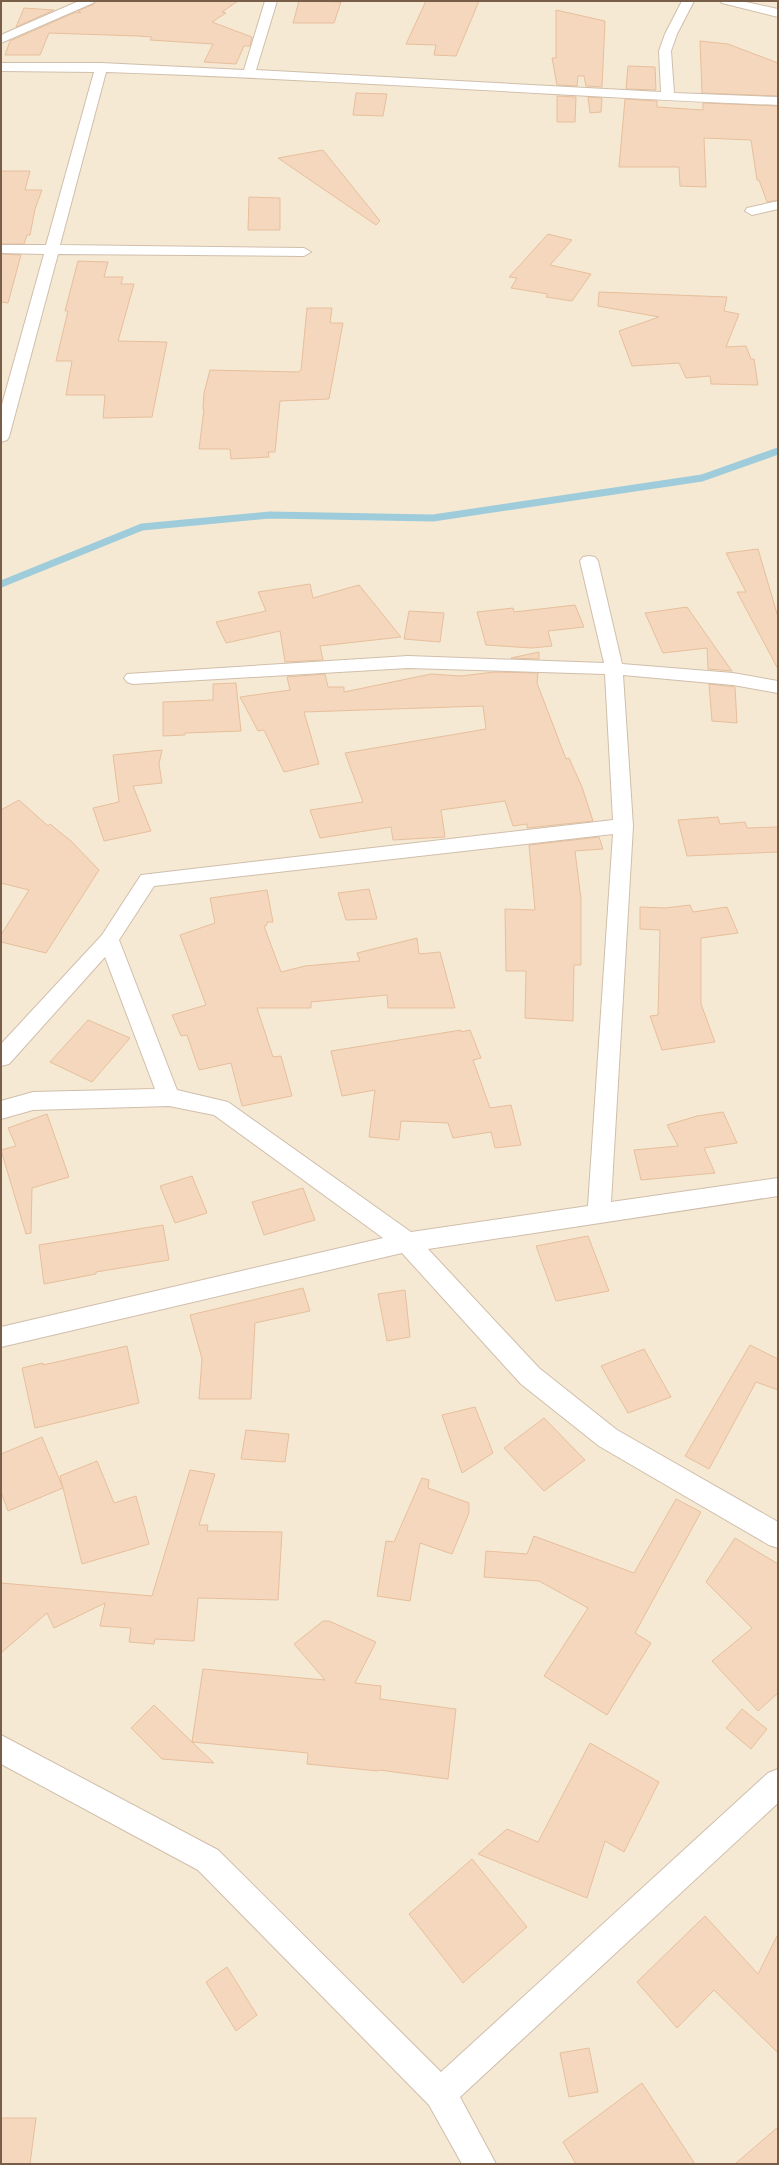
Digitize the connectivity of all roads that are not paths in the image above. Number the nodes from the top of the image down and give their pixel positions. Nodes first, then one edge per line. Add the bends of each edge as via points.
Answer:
1 (89, 1) edge
2 (271, 1) edge
3 (688, 1) edge
4 (726, 1) edge
5 (750, 3) edge
6 (778, 13) edge
7 (1, 39) edge
8 (1, 67) edge
9 (101, 67) junction
10 (249, 73) junction
11 (668, 97) junction
12 (778, 100) edge
13 (778, 205) edge
14 (752, 211) dead end
15 (1, 249) edge
16 (52, 249) junction
17 (304, 252) dead end
18 (1, 437) edge
19 (590, 561) dead end
20 (614, 669) junction
21 (133, 678) dead end
22 (778, 687) edge
23 (623, 826) junction
24 (109, 940) junction
25 (1, 1058) edge
26 (169, 1097) junction
27 (1, 1110) edge
28 (778, 1187) edge
29 (599, 1214) junction
30 (407, 1242) junction
31 (1, 1338) edge
32 (778, 1536) edge
33 (1, 1749) edge
34 (778, 1783) edge
35 (440, 2094) junction
36 (480, 2164) edge

1 - 7 street
2 - 10 street
3 - 11 street via 665,51
4 - 5 street
5 - 6 street
8 - 9 street
9 - 10 street
9 - 16 street
10 - 11 street
11 - 12 street
13 - 14 street
15 - 16 street
16 - 17 street
16 - 18 street
19 - 20 street
20 - 21 street via 408,662
20 - 22 street via 733,679
20 - 23 street
23 - 24 street via 148,880
23 - 29 street
24 - 25 street
24 - 26 street
26 - 27 street via 33,1101
26 - 30 street via 220,1108
28 - 29 street
29 - 30 street
30 - 31 street
30 - 32 street via 542,1386 608,1438
33 - 35 street via 208,1860
34 - 35 street
35 - 36 street

